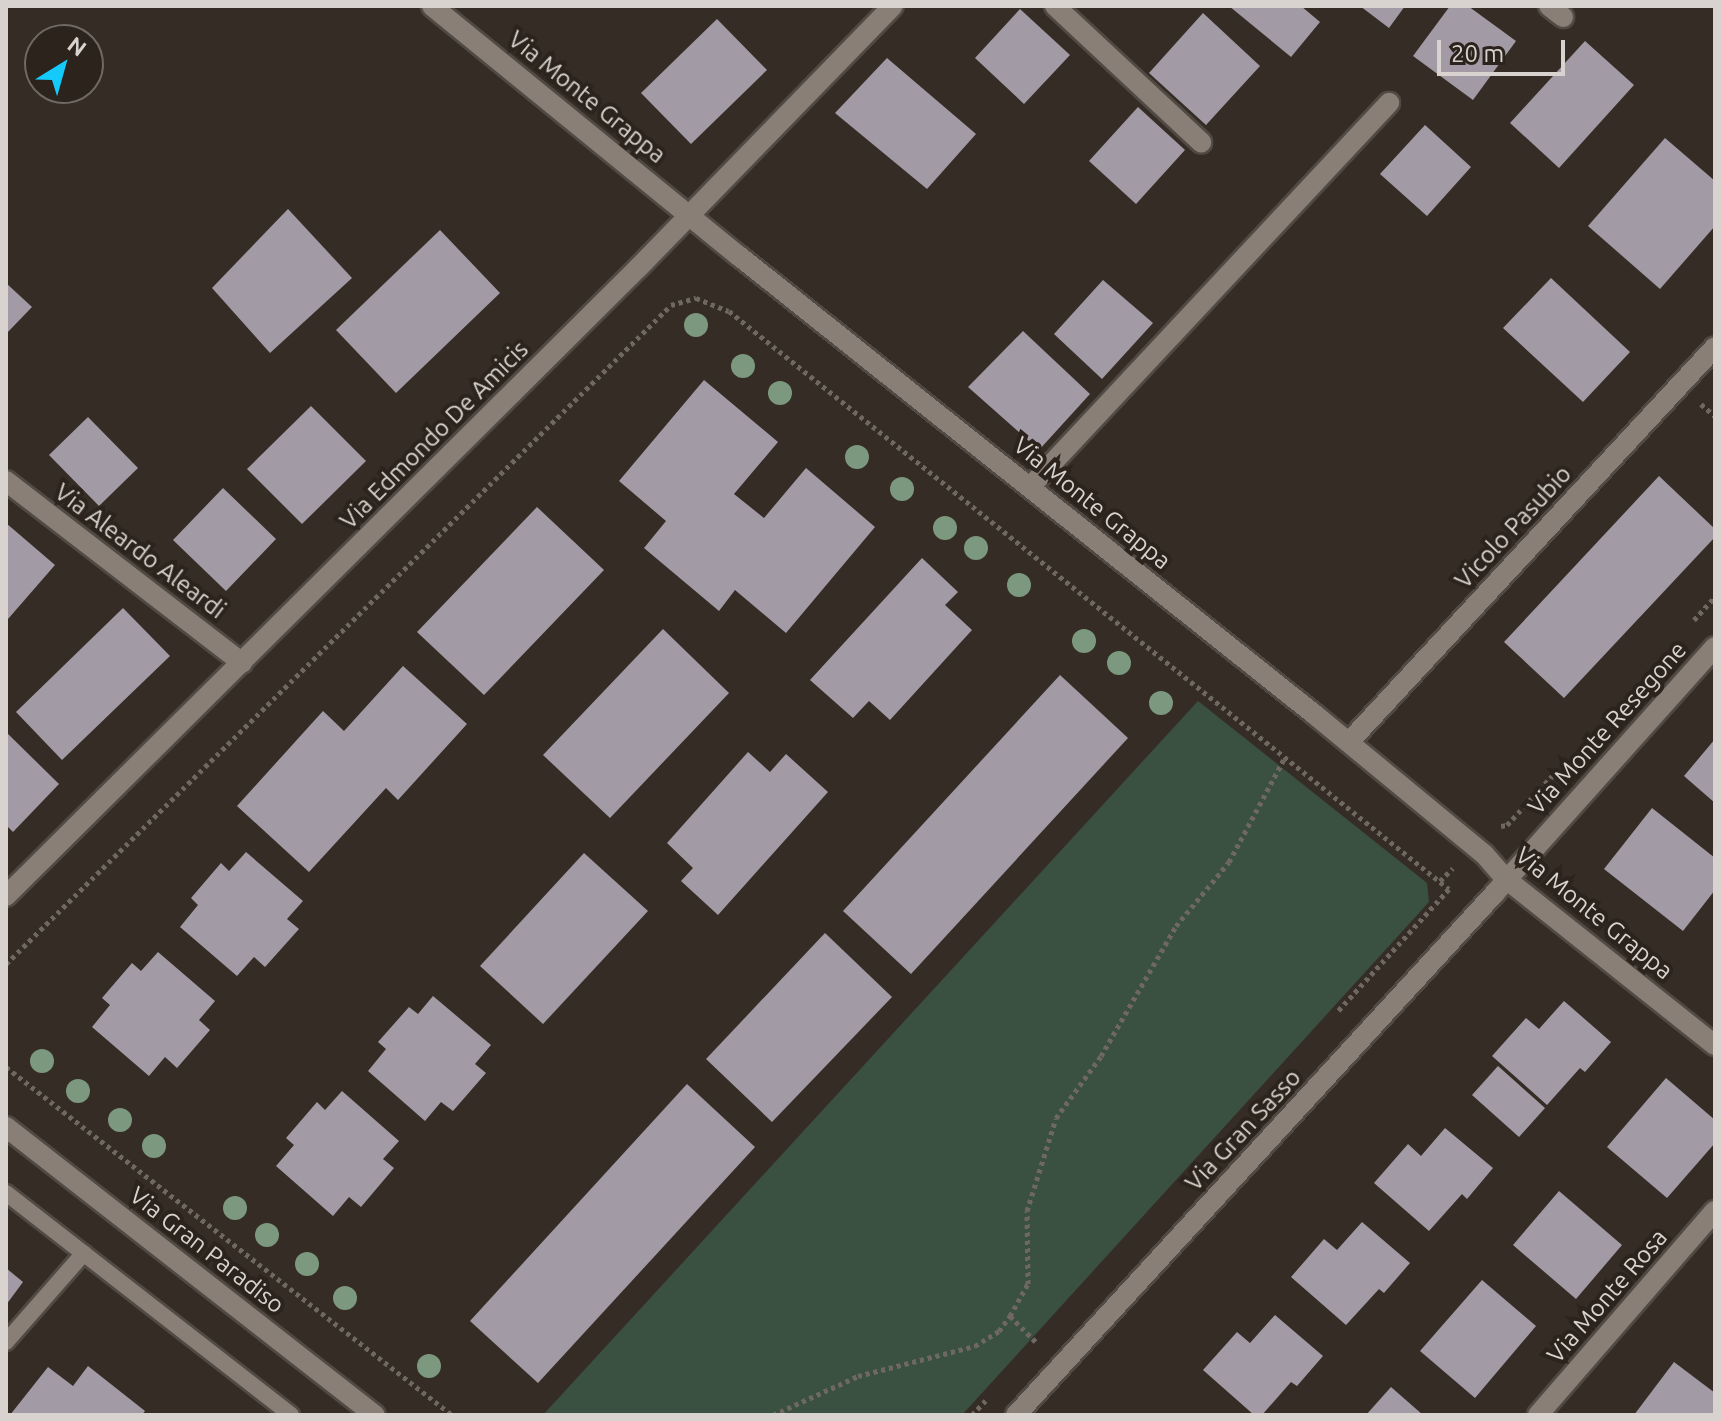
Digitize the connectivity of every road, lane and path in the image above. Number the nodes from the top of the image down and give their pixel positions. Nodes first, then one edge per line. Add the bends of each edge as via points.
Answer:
1 (432, 6) edge
2 (893, 6) edge
3 (1055, 6) edge
4 (1389, 103) dead end
5 (1201, 142) dead end
6 (689, 214) junction
7 (1715, 347) edge
8 (6, 481) edge
9 (1030, 487) junction
10 (1715, 647) edge
11 (242, 663) junction
12 (1349, 742) junction
13 (1285, 757) junction
14 (1457, 864) dead end
15 (1506, 879) junction
16 (1440, 881) junction
17 (1449, 889) dead end
18 (6, 896) edge
19 (6, 964) edge
20 (1715, 1045) edge
21 (6, 1067) edge
22 (6, 1127) edge
23 (6, 1193) edge
24 (1715, 1211) edge
25 (84, 1253) junction
26 (1010, 1316) junction
27 (6, 1342) edge
28 (1037, 1343) dead end
29 (291, 1415) edge
30 (375, 1415) edge
31 (452, 1415) edge
32 (773, 1415) edge
33 (1016, 1415) edge
34 (1538, 1415) edge

1 - 6 street, Via Monte Grappa
2 - 6 street, Via Edmondo De Amicis
3 - 5 street
4 - 9 street
6 - 9 street, Via Monte Grappa
6 - 11 street, Via Edmondo De Amicis
7 - 12 street, Vicolo Pasubio
8 - 11 street, Via Aleardo Aleardi
9 - 12 street, Via Monte Grappa
10 - 15 street, Via Monte Resegone
11 - 18 street, Via Edmondo De Amicis
12 - 15 street, Via Monte Grappa via 1484,854
13 - 16 path
13 - 19 path via 729,311 696,298 671,305
13 - 26 path via 1229,862 1176,926 1101,1056 1056,1118 1027,1211 1028,1284
14 - 16 path
15 - 20 street, Via Monte Grappa
15 - 33 street, Via Gran Sasso
16 - 17 path
21 - 31 path
22 - 30 street, Via Gran Paradiso
23 - 25 lane
24 - 34 street, Via Monte Rosa
25 - 27 lane
25 - 29 lane
26 - 28 path
26 - 32 path via 999,1331 975,1346 858,1376

